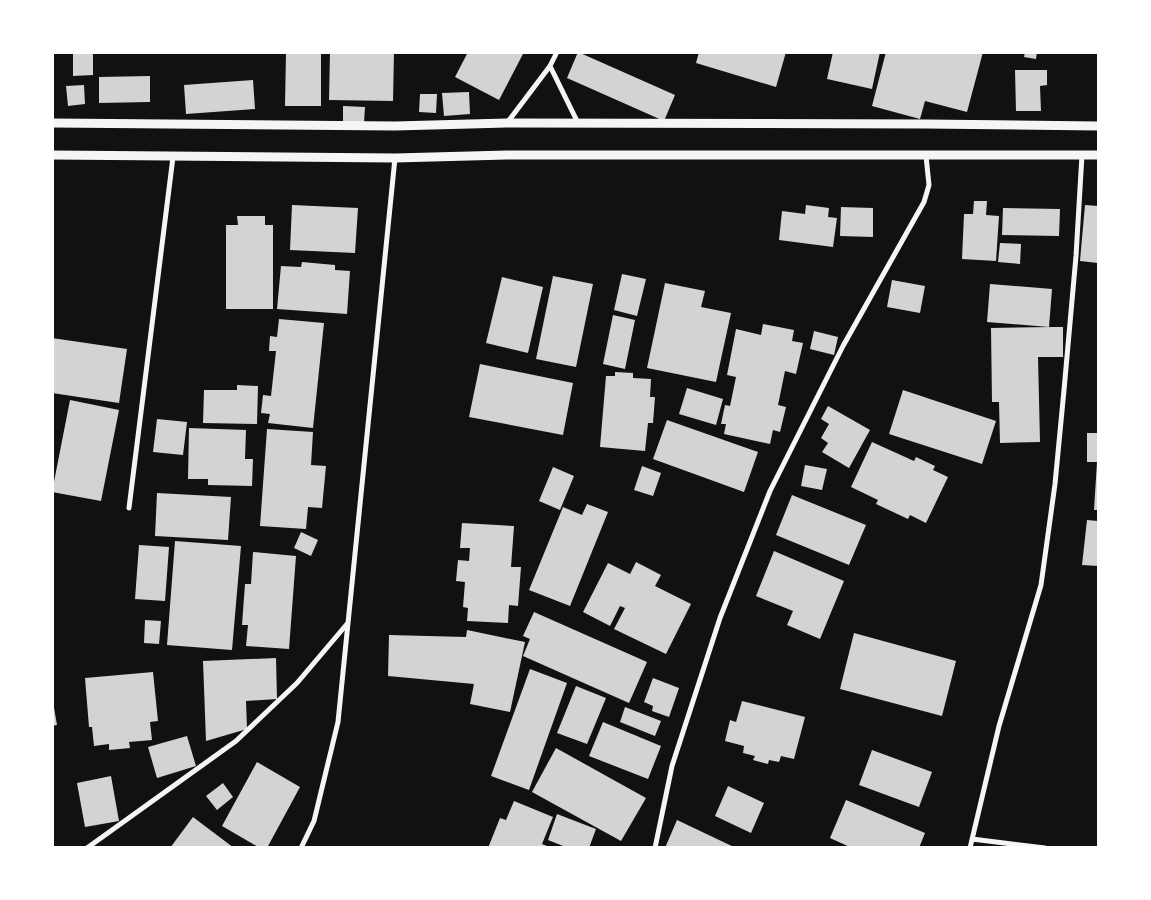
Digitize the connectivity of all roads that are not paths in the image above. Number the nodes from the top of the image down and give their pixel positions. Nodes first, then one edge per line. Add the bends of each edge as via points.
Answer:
1 (557, 52) edge
2 (550, 66) junction
3 (52, 123) edge
4 (507, 123) junction
5 (578, 123) junction
6 (1098, 126) edge
7 (1082, 155) junction
8 (1098, 155) edge
9 (52, 156) edge
10 (926, 156) junction
11 (172, 157) junction
12 (395, 158) junction
13 (129, 508) dead end
14 (347, 624) junction
15 (972, 839) junction
16 (87, 848) edge
17 (302, 848) edge
18 (655, 848) edge
19 (970, 848) edge
20 (1046, 848) edge

1 - 2 street
2 - 4 street
2 - 5 street
3 - 4 street via 386,126
4 - 5 street
5 - 6 street
7 - 8 street
7 - 10 street
7 - 15 street via 1064,390 1041,586 999,726
9 - 11 street
10 - 12 street via 508,155
10 - 18 street via 929,185 924,202 843,346 770,491 720,618 672,766
11 - 12 street
11 - 13 street
12 - 14 street
14 - 16 street via 297,683 236,741
14 - 17 street via 338,722 314,820
15 - 19 street
15 - 20 street

